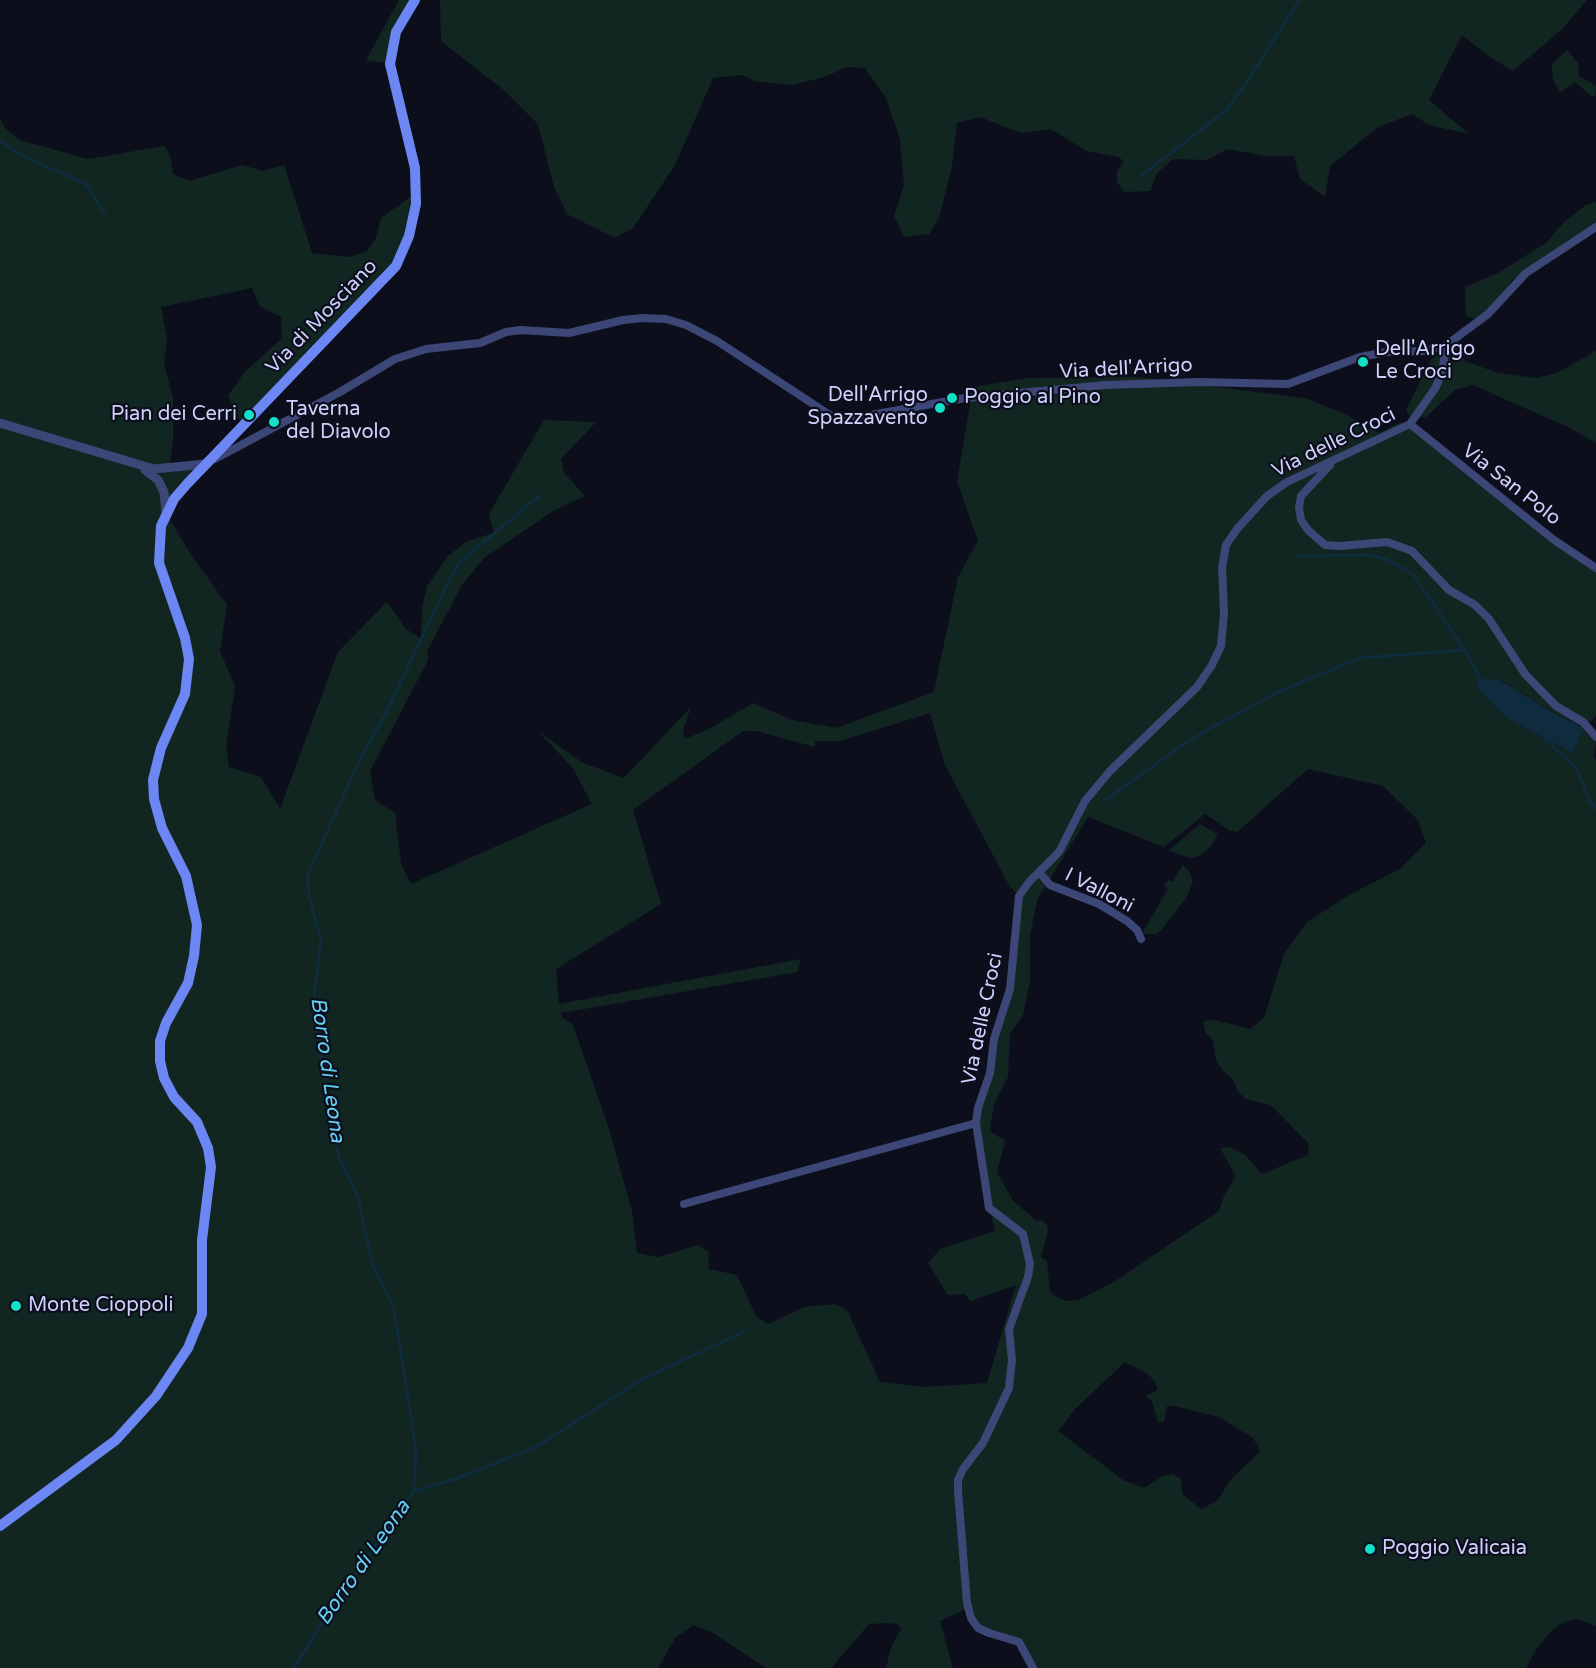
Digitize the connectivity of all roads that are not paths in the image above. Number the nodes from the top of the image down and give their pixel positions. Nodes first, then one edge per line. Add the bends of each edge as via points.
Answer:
1 (415, 0) edge
2 (1596, 227) edge
3 (1445, 346) junction
4 (0, 423) edge
5 (1410, 424) junction
6 (1334, 461) junction
7 (206, 464) junction
8 (138, 466) junction
9 (166, 513) junction
10 (1596, 568) edge
11 (1596, 737) edge
12 (1040, 873) junction
13 (1141, 939) dead end
14 (976, 1123) junction
15 (684, 1204) dead end
16 (0, 1526) edge
17 (1033, 1668) edge

1 - 7 main road, Via di Mosciano via 396,32 390,64 415,168 416,204 409,236 396,266
2 - 3 street, Via dell'Arrigo via 1526,273 1488,314
3 - 5 street, Via delle Croci via 1436,387
3 - 7 street, Via dell'Arrigo via 1360,357 1288,384 1106,385 965,398 836,419 686,325 666,319 623,320 569,333 506,332 480,343 426,349 394,359
4 - 8 street
5 - 6 street, Via delle Croci
5 - 10 street, Via San Polo via 1554,540
6 - 11 street via 1301,496 1301,520 1308,530 1325,545 1387,542 1412,552 1449,590 1475,605 1489,619 1525,674 1556,706 1583,722
6 - 12 street, Via delle Croci via 1267,496 1237,529 1226,545 1221,646 1212,665 1197,687 1084,801 1059,852
7 - 8 street via 169,469
7 - 9 main road, Via di Mosciano
8 - 9 street via 158,480 164,492
9 - 16 main road via 161,526 159,563 189,659 184,694 161,748 153,780 154,799 162,828 186,876 196,925 188,983 166,1023 160,1041 160,1061 174,1097 197,1122 208,1148 211,1167 202,1240 202,1314 188,1348 156,1396 116,1440
12 - 13 street, I Valloni via 1050,885 1099,904 1127,921
12 - 14 street, Via delle Croci via 1019,896 1010,989 994,1039 990,1073
14 - 15 street
14 - 17 street, Via delle Croci via 989,1208 1023,1234 1030,1264 1009,1329 1009,1388 983,1443 958,1480 967,1603 978,1628 1019,1642

